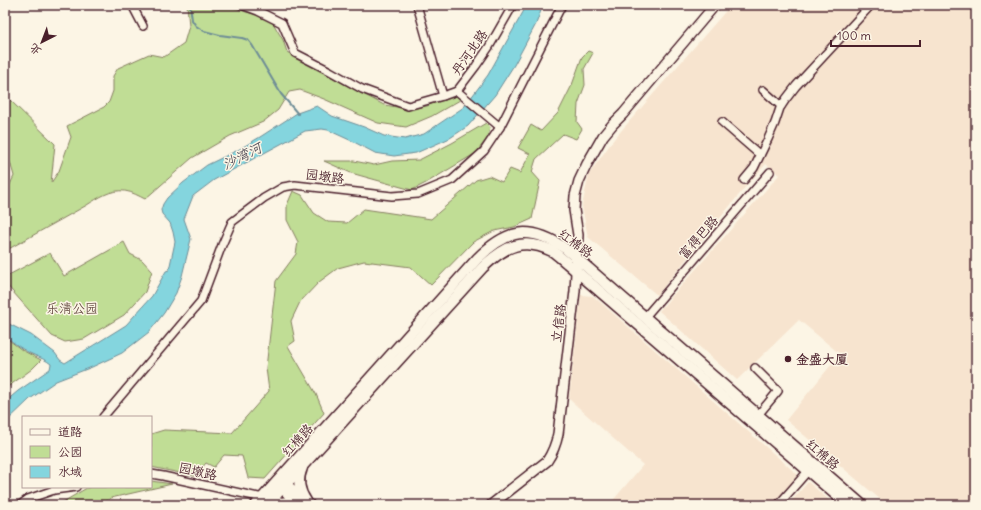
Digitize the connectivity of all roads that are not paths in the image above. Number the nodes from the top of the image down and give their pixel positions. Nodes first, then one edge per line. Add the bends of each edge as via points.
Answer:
1 (132, 5) edge
2 (242, 5) edge
3 (417, 5) edge
4 (513, 5) edge
5 (562, 5) edge
6 (707, 5) edge
7 (715, 5) edge
8 (871, 5) edge
9 (143, 26) dead end
10 (653, 74) junction
11 (456, 90) junction
12 (763, 90) dead end
13 (443, 96) junction
14 (781, 106) junction
15 (722, 122) dead end
16 (500, 127) junction
17 (760, 155) junction
18 (770, 172) dead end
19 (744, 180) dead end
20 (577, 258) junction
21 (576, 271) junction
22 (645, 317) junction
23 (755, 368) dead end
24 (758, 414) junction
25 (104, 416) edge
26 (304, 464) junction
27 (808, 471) junction
28 (152, 474) edge
29 (282, 485) junction
30 (55, 488) edge
31 (262, 502) edge
32 (304, 504) edge
33 (20, 505) edge
34 (273, 505) edge
35 (491, 505) edge
36 (778, 505) edge
37 (848, 505) edge
38 (862, 505) edge

1 - 9 street
2 - 13 street via 282,22 295,53 362,89 408,106
3 - 13 street
4 - 11 street, 丹河北路 via 489,47
5 - 16 street, 园墩路
6 - 10 street, 立信路
7 - 10 street, 立信路
8 - 14 street via 796,86
10 - 20 street, 立信路 via 603,136 579,181 574,210 578,235
11 - 13 street
11 - 16 street
12 - 14 street
14 - 17 street
15 - 17 street
16 - 25 street, 园墩路 via 484,151 452,180 418,194 392,196 295,185 283,187 264,198 232,222 201,301
17 - 19 street
18 - 22 street, 富得巴路
20 - 21 street, 立信路
20 - 22 main road, 红棉路
20 - 29 main road, 红棉路 via 556,242 531,233 519,233 497,242 477,259
21 - 26 main road, 红棉路 via 553,252 538,246 513,246 492,258
21 - 27 main road, 红棉路
21 - 35 street, 立信路 via 576,291 556,445 547,461
22 - 24 main road, 红棉路
23 - 24 street via 778,391
24 - 38 main road, 红棉路
26 - 29 main road, 红棉路
26 - 32 main road via 299,483
27 - 36 street
27 - 37 main road, 红棉路
28 - 31 street, 园墩路 via 184,480
29 - 31 main road, 红棉路
29 - 32 street
30 - 33 street
32 - 34 main road via 289,502

